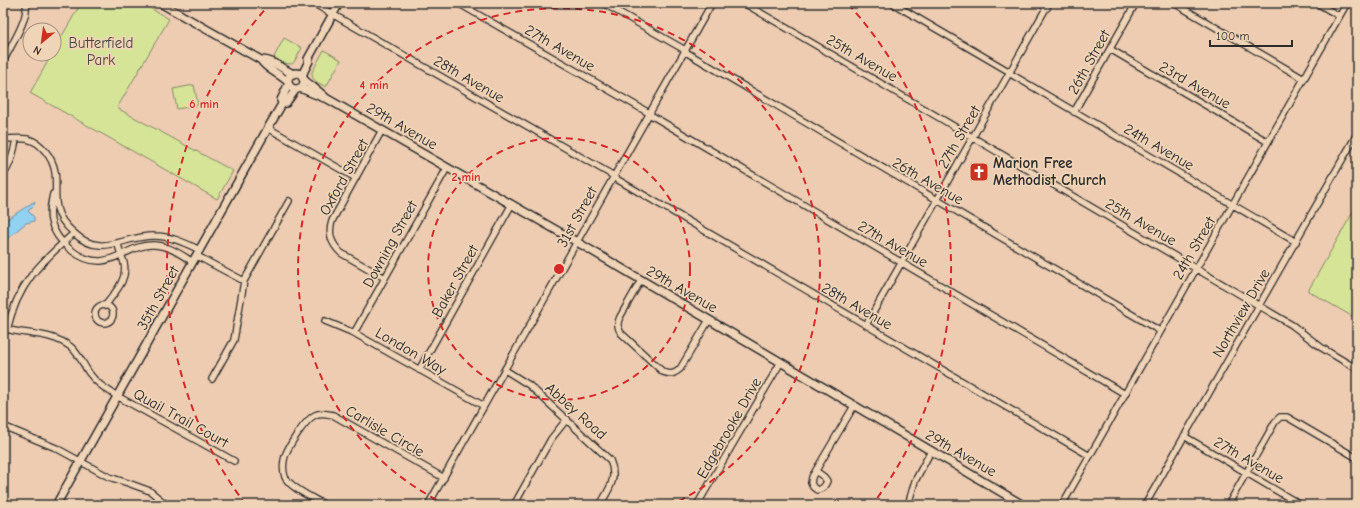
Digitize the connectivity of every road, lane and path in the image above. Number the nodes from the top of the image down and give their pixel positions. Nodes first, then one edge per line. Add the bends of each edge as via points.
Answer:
1 (26, 3) edge
2 (160, 3) edge
3 (312, 3) edge
4 (339, 3) edge
5 (458, 3) edge
6 (603, 3) edge
7 (712, 3) edge
8 (744, 3) edge
9 (892, 3) edge
10 (1039, 3) edge
11 (1136, 3) edge
12 (1174, 3) edge
13 (1317, 3) edge
14 (1347, 3) edge
15 (1048, 5) edge
16 (333, 14) junction
17 (1339, 16) junction
18 (1110, 49) junction
19 (685, 51) junction
20 (261, 60) junction
21 (3, 62) edge
22 (1010, 73) junction
23 (299, 76) junction
24 (1304, 79) junction
25 (288, 84) junction
26 (298, 89) junction
27 (326, 98) junction
28 (282, 104) junction
29 (1074, 112) junction
30 (649, 114) junction
31 (268, 128) junction
32 (382, 130) junction
33 (1357, 134) edge
34 (973, 137) junction
35 (3, 139) edge
36 (16, 139) junction
37 (1268, 142) junction
38 (447, 168) junction
39 (3, 175) edge
40 (614, 176) junction
41 (356, 178) junction
42 (55, 186) junction
43 (937, 200) junction
44 (289, 201) dead end
45 (512, 204) junction
46 (1232, 204) junction
47 (74, 233) junction
48 (577, 242) junction
49 (1296, 242) junction
50 (63, 243) junction
51 (118, 244) junction
52 (121, 256) junction
53 (197, 256) junction
54 (902, 263) junction
55 (1196, 268) junction
56 (385, 278) junction
57 (641, 280) junction
58 (244, 281) junction
59 (1260, 305) junction
60 (106, 306) dead end
61 (709, 320) junction
62 (325, 321) dead end
63 (866, 325) junction
64 (5, 329) edge
65 (1160, 331) junction
66 (354, 333) junction
67 (781, 362) junction
68 (1357, 369) edge
69 (419, 370) junction
70 (505, 370) junction
71 (212, 379) dead end
72 (1125, 394) junction
73 (117, 396) junction
74 (484, 406) junction
75 (854, 406) junction
76 (567, 419) junction
77 (3, 426) edge
78 (1184, 436) junction
79 (931, 451) junction
80 (1090, 456) junction
81 (1357, 458) edge
82 (234, 461) dead end
83 (81, 462) junction
84 (816, 471) dead end
85 (1246, 473) junction
86 (444, 478) junction
87 (56, 505) edge
88 (167, 505) edge
89 (325, 505) edge
90 (428, 505) edge
91 (514, 505) edge
92 (600, 505) edge
93 (697, 505) edge
94 (908, 505) edge
95 (1023, 505) edge
96 (1062, 505) edge
97 (1145, 505) edge
98 (1228, 505) edge
99 (1301, 505) edge

1 - 21 street via 27,8 22,22
2 - 20 street, 29th Avenue
3 - 16 street, 28th Avenue
4 - 16 street
5 - 30 street, 27th Avenue
6 - 19 street, 26th Avenue
7 - 19 street, 31st Street
8 - 34 street, 25th Avenue
9 - 22 street, 24th Avenue
10 - 15 street
11 - 18 street, 26th Street
12 - 24 street
13 - 17 street
14 - 17 street, 24th Street
15 - 22 street, 27th Street
16 - 23 street
16 - 40 street, 28th Avenue
17 - 24 street, 24th Street
18 - 29 street, 26th Street
18 - 37 street, 23rd Avenue
19 - 30 street, 31st Street
19 - 43 street, 26th Avenue
20 - 23 street, 29th Avenue
20 - 25 street, 29th Avenue
22 - 29 street, 24th Avenue
22 - 34 street, 27th Street
23 - 25 street via 290,76
23 - 26 street via 303,84
23 - 27 street, 29th Avenue
24 - 37 street, 24th Street
25 - 26 street
25 - 28 street, 35th Street via 281,100
26 - 27 street, 29th Avenue
26 - 28 street, 35th Street via 286,103
27 - 32 street, 29th Avenue
28 - 31 street, 35th Street
29 - 46 street, 24th Avenue
30 - 40 street, 31st Street
30 - 54 street, 27th Avenue
31 - 41 street
31 - 53 street, 35th Street
32 - 38 street, 29th Avenue
32 - 41 street, Oxford Street
33 - 49 street, Northview Drive
34 - 43 street, 27th Street
34 - 55 street, 25th Avenue
35 - 36 street
36 - 39 street via 11,160
36 - 42 street via 29,140 41,146 53,164 56,174
37 - 46 street, 24th Street
38 - 45 street, 29th Avenue
38 - 56 street, Downing Street
40 - 48 street, 31st Street
40 - 63 street, 28th Avenue
41 - 56 street, Oxford Street via 332,221 331,241 341,252
42 - 47 street via 57,210 64,223
42 - 50 street via 50,208 51,222
43 - 54 street, 27th Street
43 - 65 street, 26th Avenue
44 - 58 street
45 - 48 street, 29th Avenue
45 - 69 street, Baker Street
46 - 49 street, 24th Avenue
46 - 55 street, 24th Street
47 - 50 street
47 - 51 street via 82,240 94,244
48 - 57 street, 29th Avenue
48 - 70 street, 31st Street
49 - 59 street, Northview Drive
50 - 52 street via 75,253 100,261
50 - 64 street via 41,263 25,283
51 - 52 street
51 - 53 street via 140,237 165,237 177,240
52 - 53 street via 139,247 150,245
52 - 60 street via 124,278
53 - 58 street
53 - 73 street, 35th Street
54 - 63 street, 27th Street
54 - 72 street, 27th Avenue
55 - 59 street, 25th Avenue
55 - 65 street, 24th Street
56 - 66 street, Downing Street
57 - 61 street, 29th Avenue
57 - 61 street via 617,322 618,328 663,372 670,374 680,369
58 - 71 street via 234,340
59 - 68 street, 25th Avenue
59 - 78 street, Northview Drive
61 - 67 street, 29th Avenue
62 - 66 street, London Way
63 - 80 street, 28th Avenue
64 - 73 street, Quail Trail Court via 40,334 72,348 99,385
65 - 72 street, 24th Street
66 - 69 street, London Way
67 - 75 street, 29th Avenue
67 - 93 street, Edgebrooke Drive
69 - 74 street, London Way
70 - 74 street, 31st Street
70 - 76 street, Abbey Road via 529,386
72 - 80 street, 24th Street
73 - 82 street, Quail Trail Court
73 - 83 street, 35th Street
74 - 86 street, 31st Street
75 - 79 street, 29th Avenue
75 - 84 street
76 - 91 street via 551,439
76 - 92 street, Abbey Road via 610,460 613,467 613,482
77 - 83 street via 44,442
78 - 85 street, 27th Avenue
78 - 97 street, Northview Drive
79 - 94 street via 915,481
79 - 95 street, 29th Avenue
80 - 96 street, 24th Street
81 - 85 street via 1288,417 1280,417
83 - 87 street, 35th Street
83 - 88 street via 109,478 150,491
85 - 98 street
85 - 99 street, 27th Avenue
86 - 89 street, Carlisle Circle via 334,415 316,414 301,428 285,456 283,467 286,479 294,487
86 - 90 street, 31st Street

